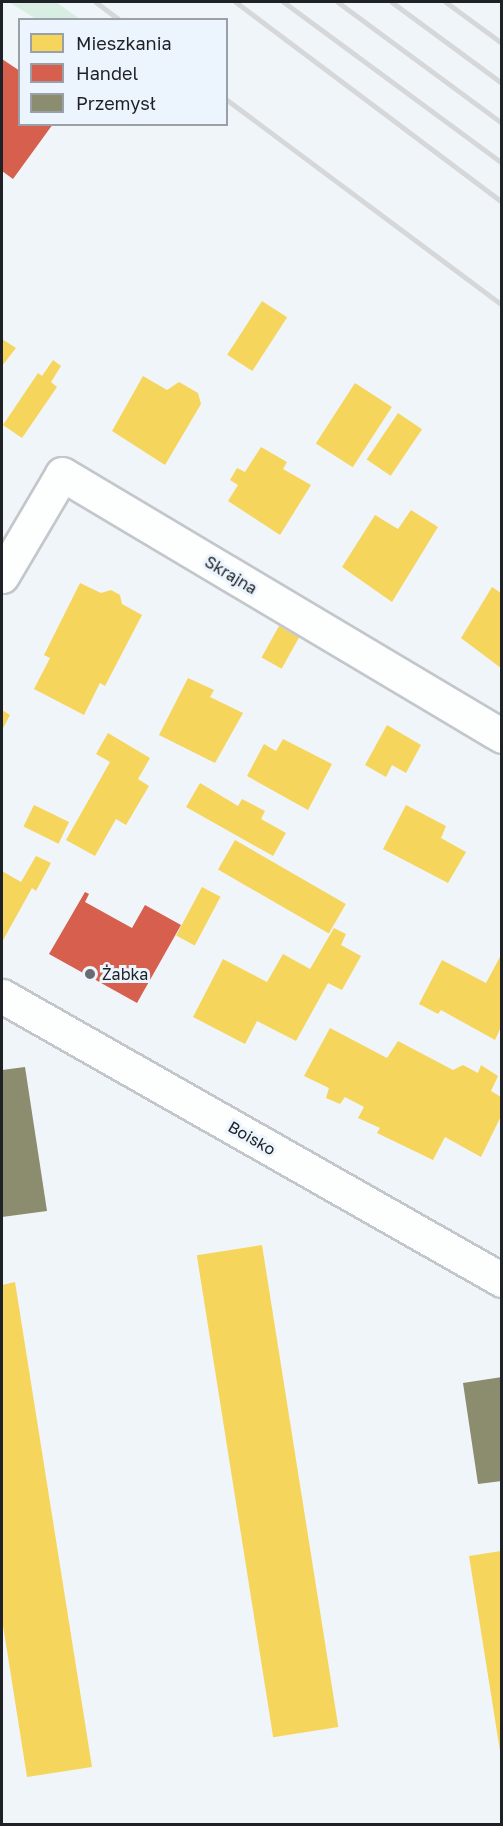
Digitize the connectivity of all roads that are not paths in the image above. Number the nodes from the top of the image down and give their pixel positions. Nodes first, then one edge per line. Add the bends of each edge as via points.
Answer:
1 (2, 576) edge
2 (501, 736) edge
3 (2, 996) edge
4 (501, 1280) edge

1 - 2 street, Skrajna via 62,474
3 - 4 street, Boisko

